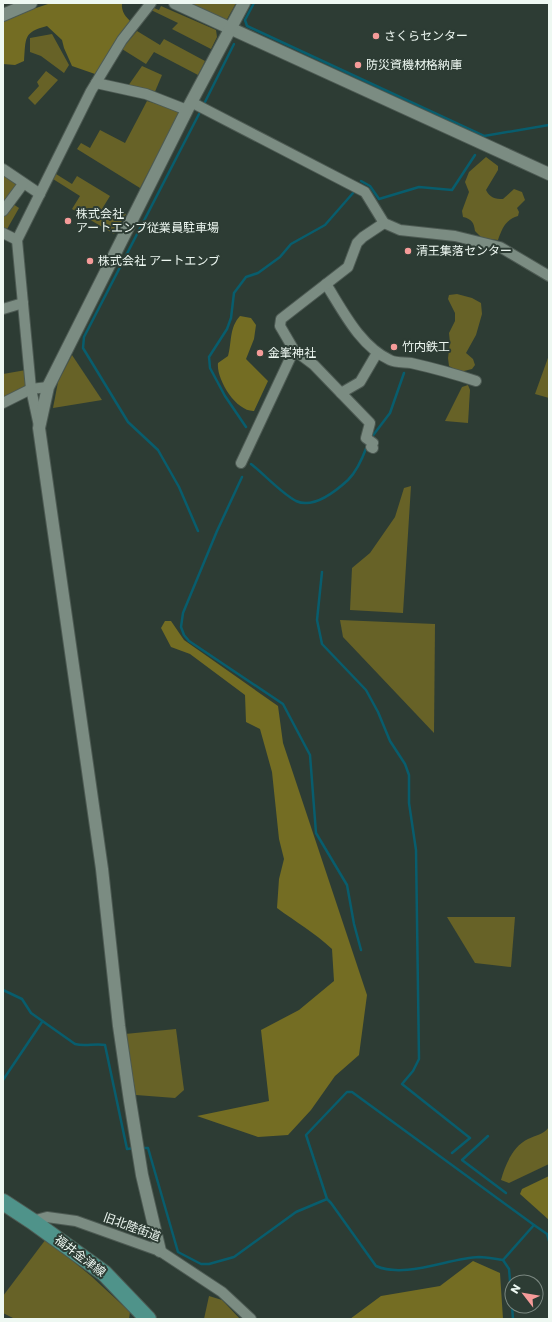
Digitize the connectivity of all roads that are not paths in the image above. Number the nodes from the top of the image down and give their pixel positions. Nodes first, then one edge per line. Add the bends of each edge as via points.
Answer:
1 (31, 3) edge
2 (151, 3) edge
3 (174, 3) edge
4 (244, 3) edge
5 (3, 14) edge
6 (231, 28) junction
7 (96, 83) junction
8 (189, 106) junction
9 (3, 169) edge
10 (549, 174) edge
11 (23, 184) junction
12 (40, 194) junction
13 (3, 211) edge
14 (384, 223) junction
15 (3, 234) edge
16 (18, 240) junction
17 (549, 276) edge
18 (326, 284) junction
19 (23, 303) junction
20 (3, 310) edge
21 (294, 350) junction
22 (377, 353) junction
23 (476, 381) dead end
24 (48, 387) junction
25 (31, 390) junction
26 (340, 393) junction
27 (3, 403) edge
28 (39, 428) junction
29 (372, 448) dead end
30 (241, 463) dead end
31 (3, 1202) edge
32 (32, 1221) junction
33 (160, 1251) junction
34 (148, 1319) edge
35 (251, 1319) edge

1 - 5 street
2 - 7 street via 122,40
3 - 6 street
4 - 6 street
6 - 8 street
6 - 10 street
7 - 8 street
7 - 12 street
8 - 14 street via 366,192
8 - 24 street
9 - 11 street
11 - 12 street
11 - 13 street
12 - 16 street
14 - 17 street via 400,230 455,236 500,247
14 - 18 street via 357,243 348,267
15 - 16 street
16 - 19 street
18 - 21 street via 281,319 280,326
18 - 22 street via 354,327
19 - 20 street
19 - 25 street
21 - 26 street via 314,365
21 - 30 street
22 - 23 street via 392,361 408,362
22 - 26 street via 360,382
24 - 25 street
24 - 28 street
25 - 27 street
25 - 28 street
26 - 29 street via 370,423 366,438 373,443
28 - 33 street via 102,869 130,1102 142,1176
31 - 32 main road, 福井金津線
32 - 33 street, 旧北陸街道 via 46,1217 76,1221
32 - 34 main road, 福井金津線 via 112,1280
33 - 35 street, 旧北陸街道 via 222,1292

